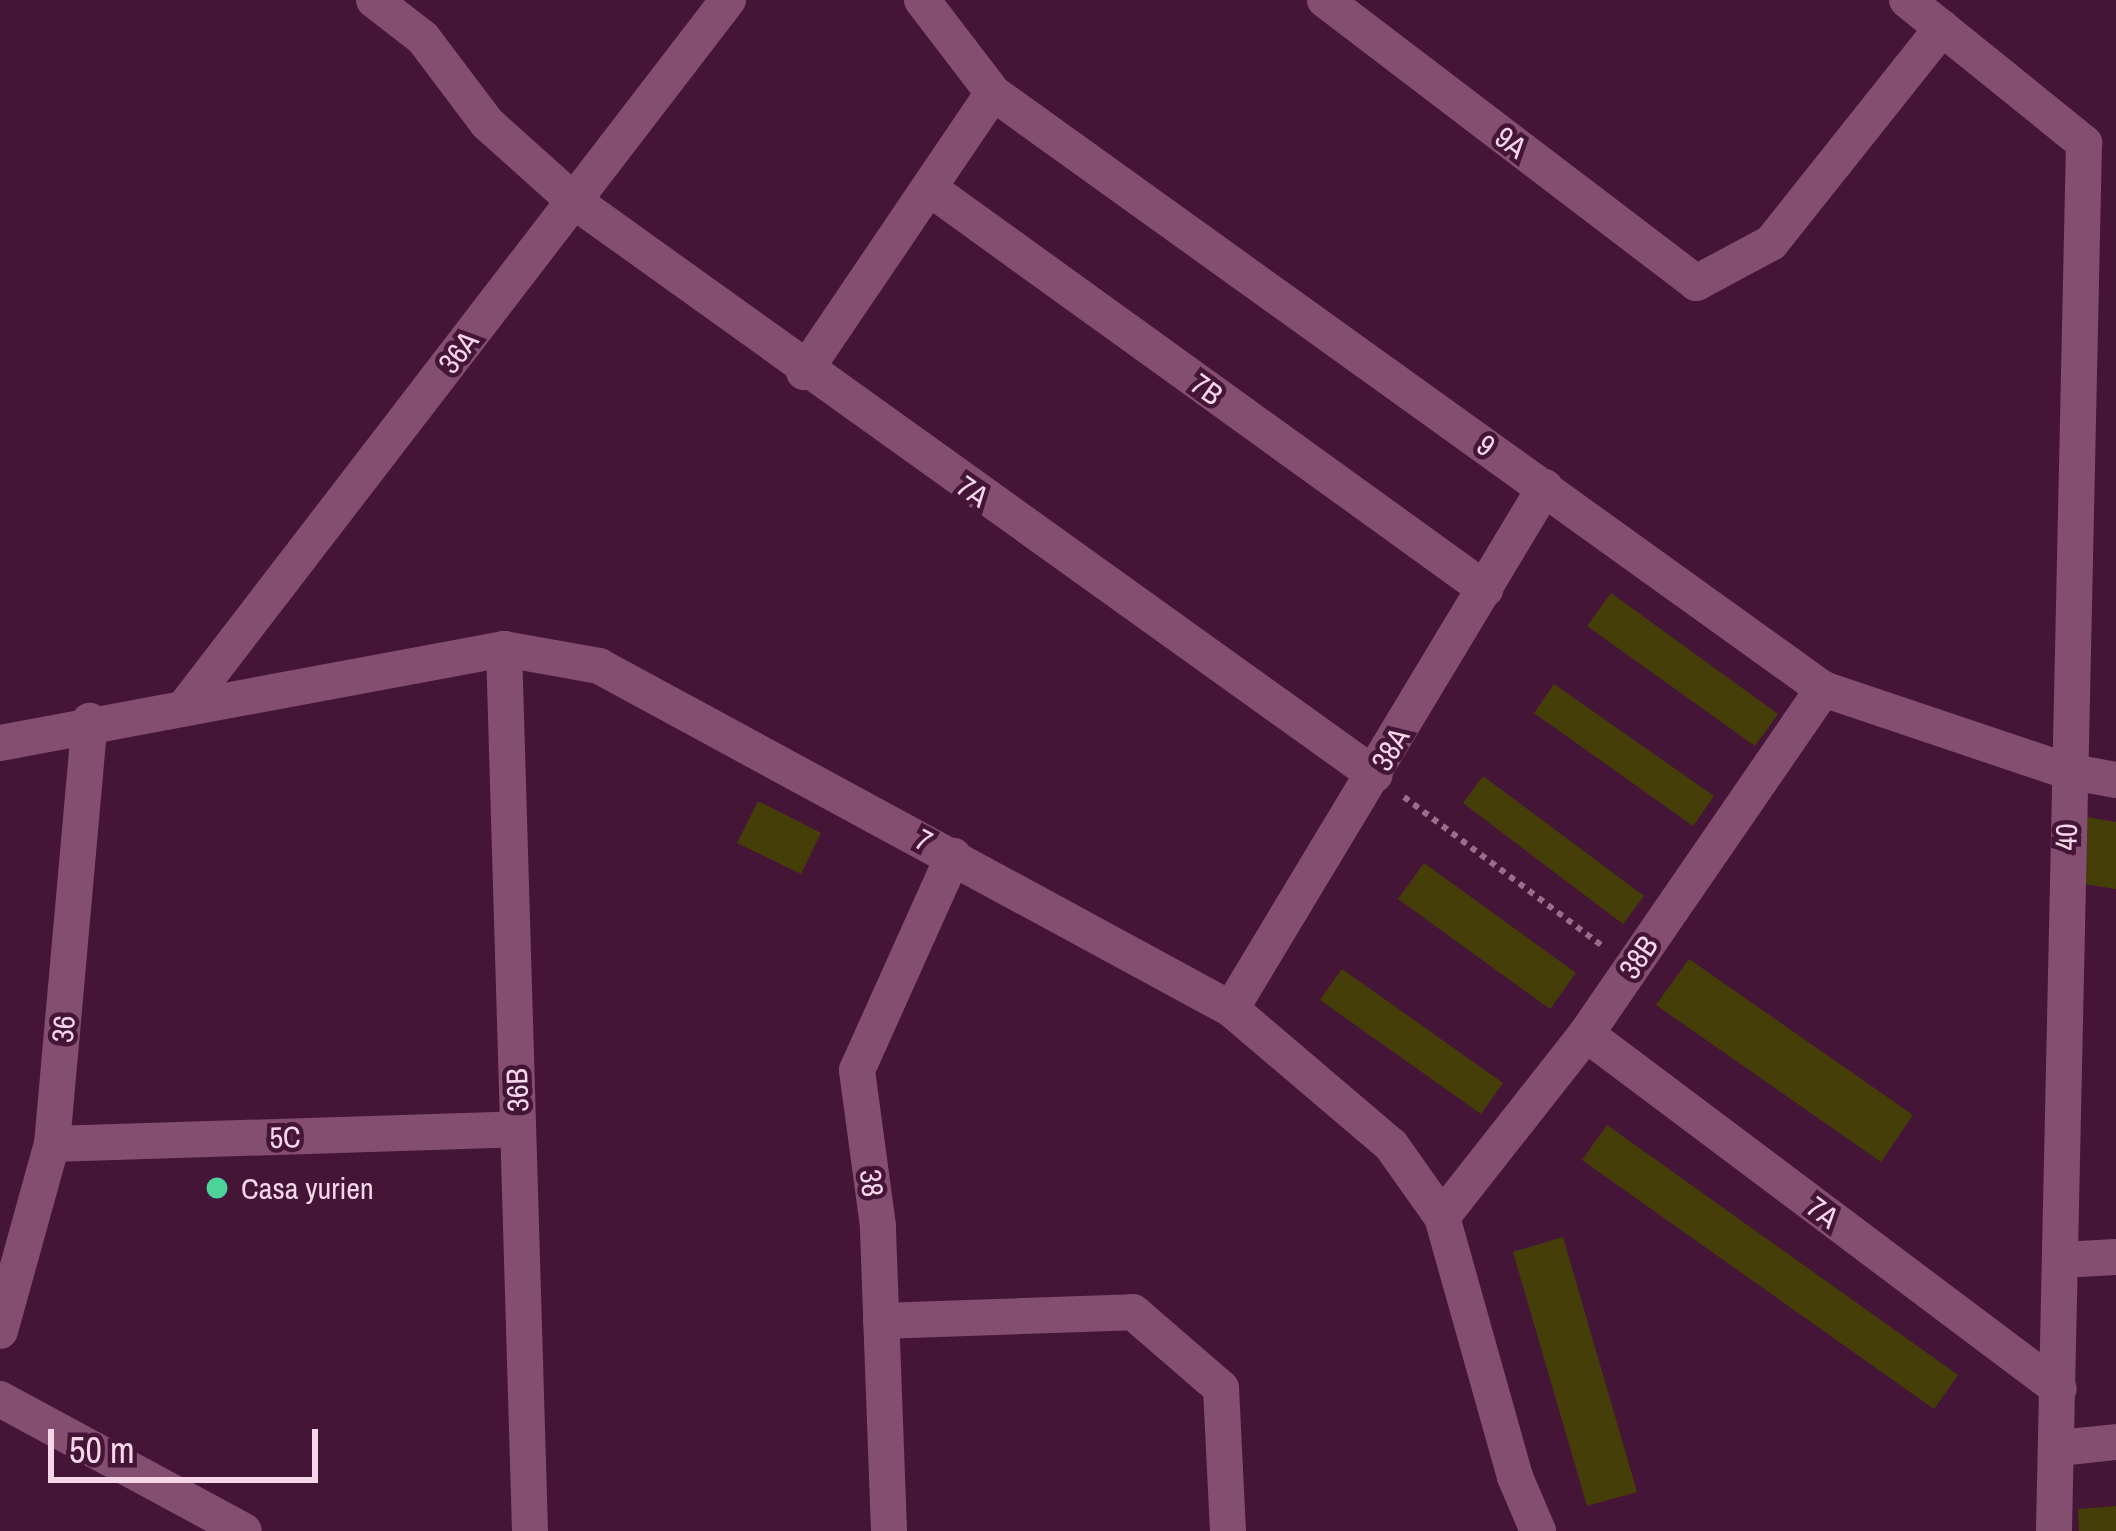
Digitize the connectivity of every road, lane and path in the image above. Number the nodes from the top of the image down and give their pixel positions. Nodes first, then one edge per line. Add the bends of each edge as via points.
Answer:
1 (374, 0) edge
2 (728, 0) edge
3 (922, 0) edge
4 (1325, 0) edge
5 (1907, 0) edge
6 (1942, 28) junction
7 (993, 93) junction
8 (929, 188) junction
9 (574, 200) junction
10 (804, 372) junction
11 (1546, 487) junction
12 (1485, 589) junction
13 (503, 649) junction
14 (1823, 688) junction
15 (187, 704) junction
16 (90, 721) junction
17 (0, 742) edge
18 (2067, 772) junction
19 (1375, 775) junction
20 (2116, 780) edge
21 (952, 856) junction
22 (1631, 968) junction
23 (1231, 1009) junction
24 (1586, 1034) junction
25 (518, 1130) junction
26 (52, 1144) junction
27 (1442, 1217) junction
28 (2116, 1257) edge
29 (2061, 1260) junction
30 (881, 1321) junction
31 (0, 1330) edge
32 (2060, 1389) junction
33 (0, 1399) edge
34 (2116, 1442) edge
35 (2059, 1448) junction
36 (244, 1531) edge
37 (530, 1531) edge
38 (889, 1531) edge
39 (1228, 1531) edge
40 (1538, 1531) edge
41 (2054, 1531) edge

1 - 9 street, 7A via 422,38 487,123
2 - 9 street, 36A
3 - 7 street, 9
4 - 6 street, 9A via 1696,283 1772,243
5 - 6 street
6 - 18 street, 40 via 2084,143
7 - 8 street
7 - 11 street, 9
8 - 10 street
8 - 12 street, 7B
9 - 10 street, 7A
9 - 15 street, 36A
10 - 19 street, 7A
11 - 12 street, 38A
11 - 14 street, 9
12 - 19 street, 38A
13 - 15 street, 7
13 - 21 street, 7 via 599,666
13 - 25 street, 36B
14 - 18 street, 9
14 - 22 street, 38B
15 - 16 street, 7
16 - 17 street, 7
16 - 26 street, 36
18 - 20 street, 9
18 - 29 street, 40
19 - 22 path
19 - 23 street, 38A
21 - 23 street, 7
21 - 30 street, 38 via 857,1070
22 - 24 street, 38B
23 - 27 street, 7 via 1390,1144
24 - 27 street, 38B
24 - 32 street, 7A
25 - 26 street, 5C
25 - 37 street, 36B
26 - 31 street, 36
27 - 40 street, 7 via 1515,1477
28 - 29 street
29 - 32 street, 40
30 - 38 street, 38
30 - 39 street via 1133,1312 1221,1388
32 - 35 street, 40
33 - 36 street
34 - 35 street
35 - 41 street, 40

